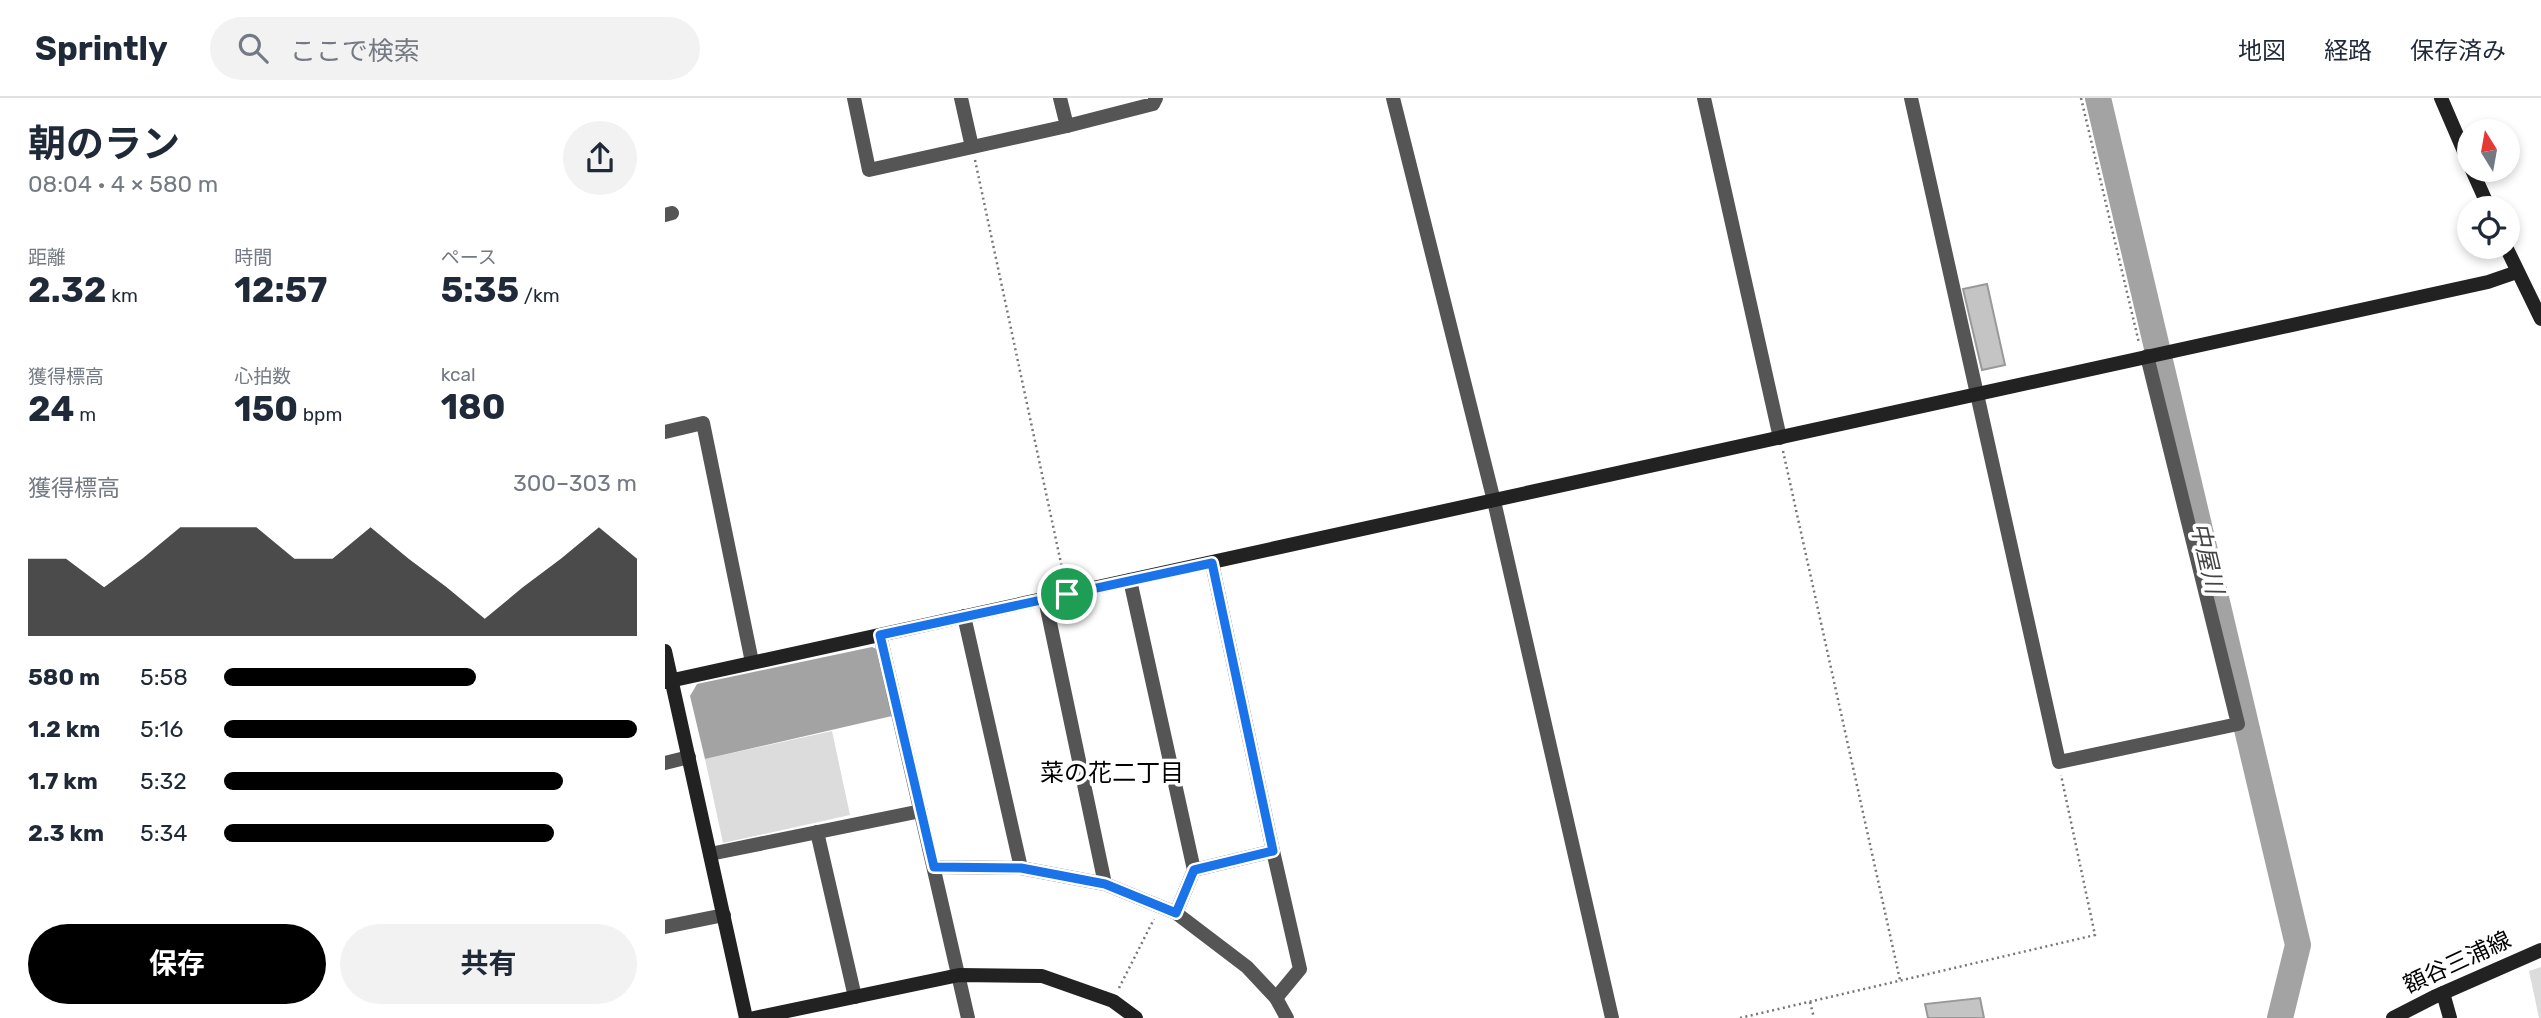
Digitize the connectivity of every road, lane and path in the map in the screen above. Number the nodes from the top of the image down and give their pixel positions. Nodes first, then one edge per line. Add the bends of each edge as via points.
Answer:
1 (854, 98) edge
2 (961, 98) edge
3 (1060, 98) edge
4 (1156, 98) edge
5 (1393, 98) edge
6 (1704, 98) edge
7 (1911, 98) edge
8 (2081, 98) edge
9 (2441, 98) edge
10 (1067, 126) junction
11 (2457, 135) edge
12 (972, 147) junction
13 (2511, 259) edge
14 (2517, 272) junction
15 (2541, 319) edge
16 (2148, 356) junction
17 (1976, 396) junction
18 (665, 432) edge
19 (1780, 438) junction
20 (1494, 501) junction
21 (1212, 563) junction
22 (1130, 580) junction
23 (1067, 594) junction
24 (1045, 599) junction
25 (964, 616) junction
26 (880, 635) junction
27 (665, 651) edge
28 (752, 662) junction
29 (669, 681) edge
30 (689, 758) junction
31 (2059, 762) junction
32 (665, 763) edge
33 (921, 811) junction
34 (817, 832) junction
35 (1273, 851) junction
36 (710, 854) junction
37 (934, 867) junction
38 (1021, 868) junction
39 (1194, 870) junction
40 (1105, 884) junction
41 (1160, 906) junction
42 (1176, 913) junction
43 (724, 915) junction
44 (665, 927) edge
45 (2541, 950) edge
46 (959, 975) junction
47 (1900, 980) junction
48 (2444, 993) junction
49 (855, 997) junction
50 (1276, 998) junction
51 (1113, 1000) junction
52 (1810, 1002) junction
53 (746, 1018) edge
54 (754, 1018) edge
55 (968, 1018) edge
56 (1136, 1018) edge
57 (1287, 1018) edge
58 (1612, 1018) edge
59 (1740, 1018) edge
60 (1814, 1018) edge
61 (2393, 1018) edge
62 (2450, 1018) edge

1 - 12 street via 869,170
2 - 12 street
3 - 10 street
4 - 10 street via 1153,104 1133,111
5 - 20 street
6 - 19 street
7 - 17 street
8 - 16 path
9 - 11 street
10 - 12 street
12 - 23 path
13 - 14 street
14 - 15 street
14 - 16 street via 2489,282
16 - 17 street
16 - 31 street via 2238,723
17 - 19 street
17 - 31 street
18 - 28 street via 703,423
19 - 20 street
19 - 47 path
20 - 21 street
20 - 58 street
21 - 22 street
21 - 35 street
22 - 23 street
22 - 39 street
23 - 24 street
24 - 25 street
24 - 40 street
25 - 26 street
25 - 38 street
26 - 28 street
26 - 33 street
27 - 29 street
28 - 29 street
29 - 30 street
30 - 32 street
30 - 36 street
31 - 47 path via 2095,935
33 - 34 street
33 - 37 street
34 - 36 street
34 - 49 street
35 - 39 street
35 - 50 street via 1300,968
36 - 43 street
37 - 38 street
37 - 46 street
38 - 40 street
39 - 42 street
40 - 41 street
41 - 42 street
41 - 51 path
42 - 50 street via 1247,967
43 - 44 street
43 - 53 street
45 - 48 street, 額谷三浦線
46 - 49 street
46 - 51 street via 1042,976
46 - 55 street
47 - 52 path
48 - 61 street, 額谷三浦線
48 - 62 street
49 - 54 street
50 - 57 street
51 - 56 street
52 - 59 path
52 - 60 path

